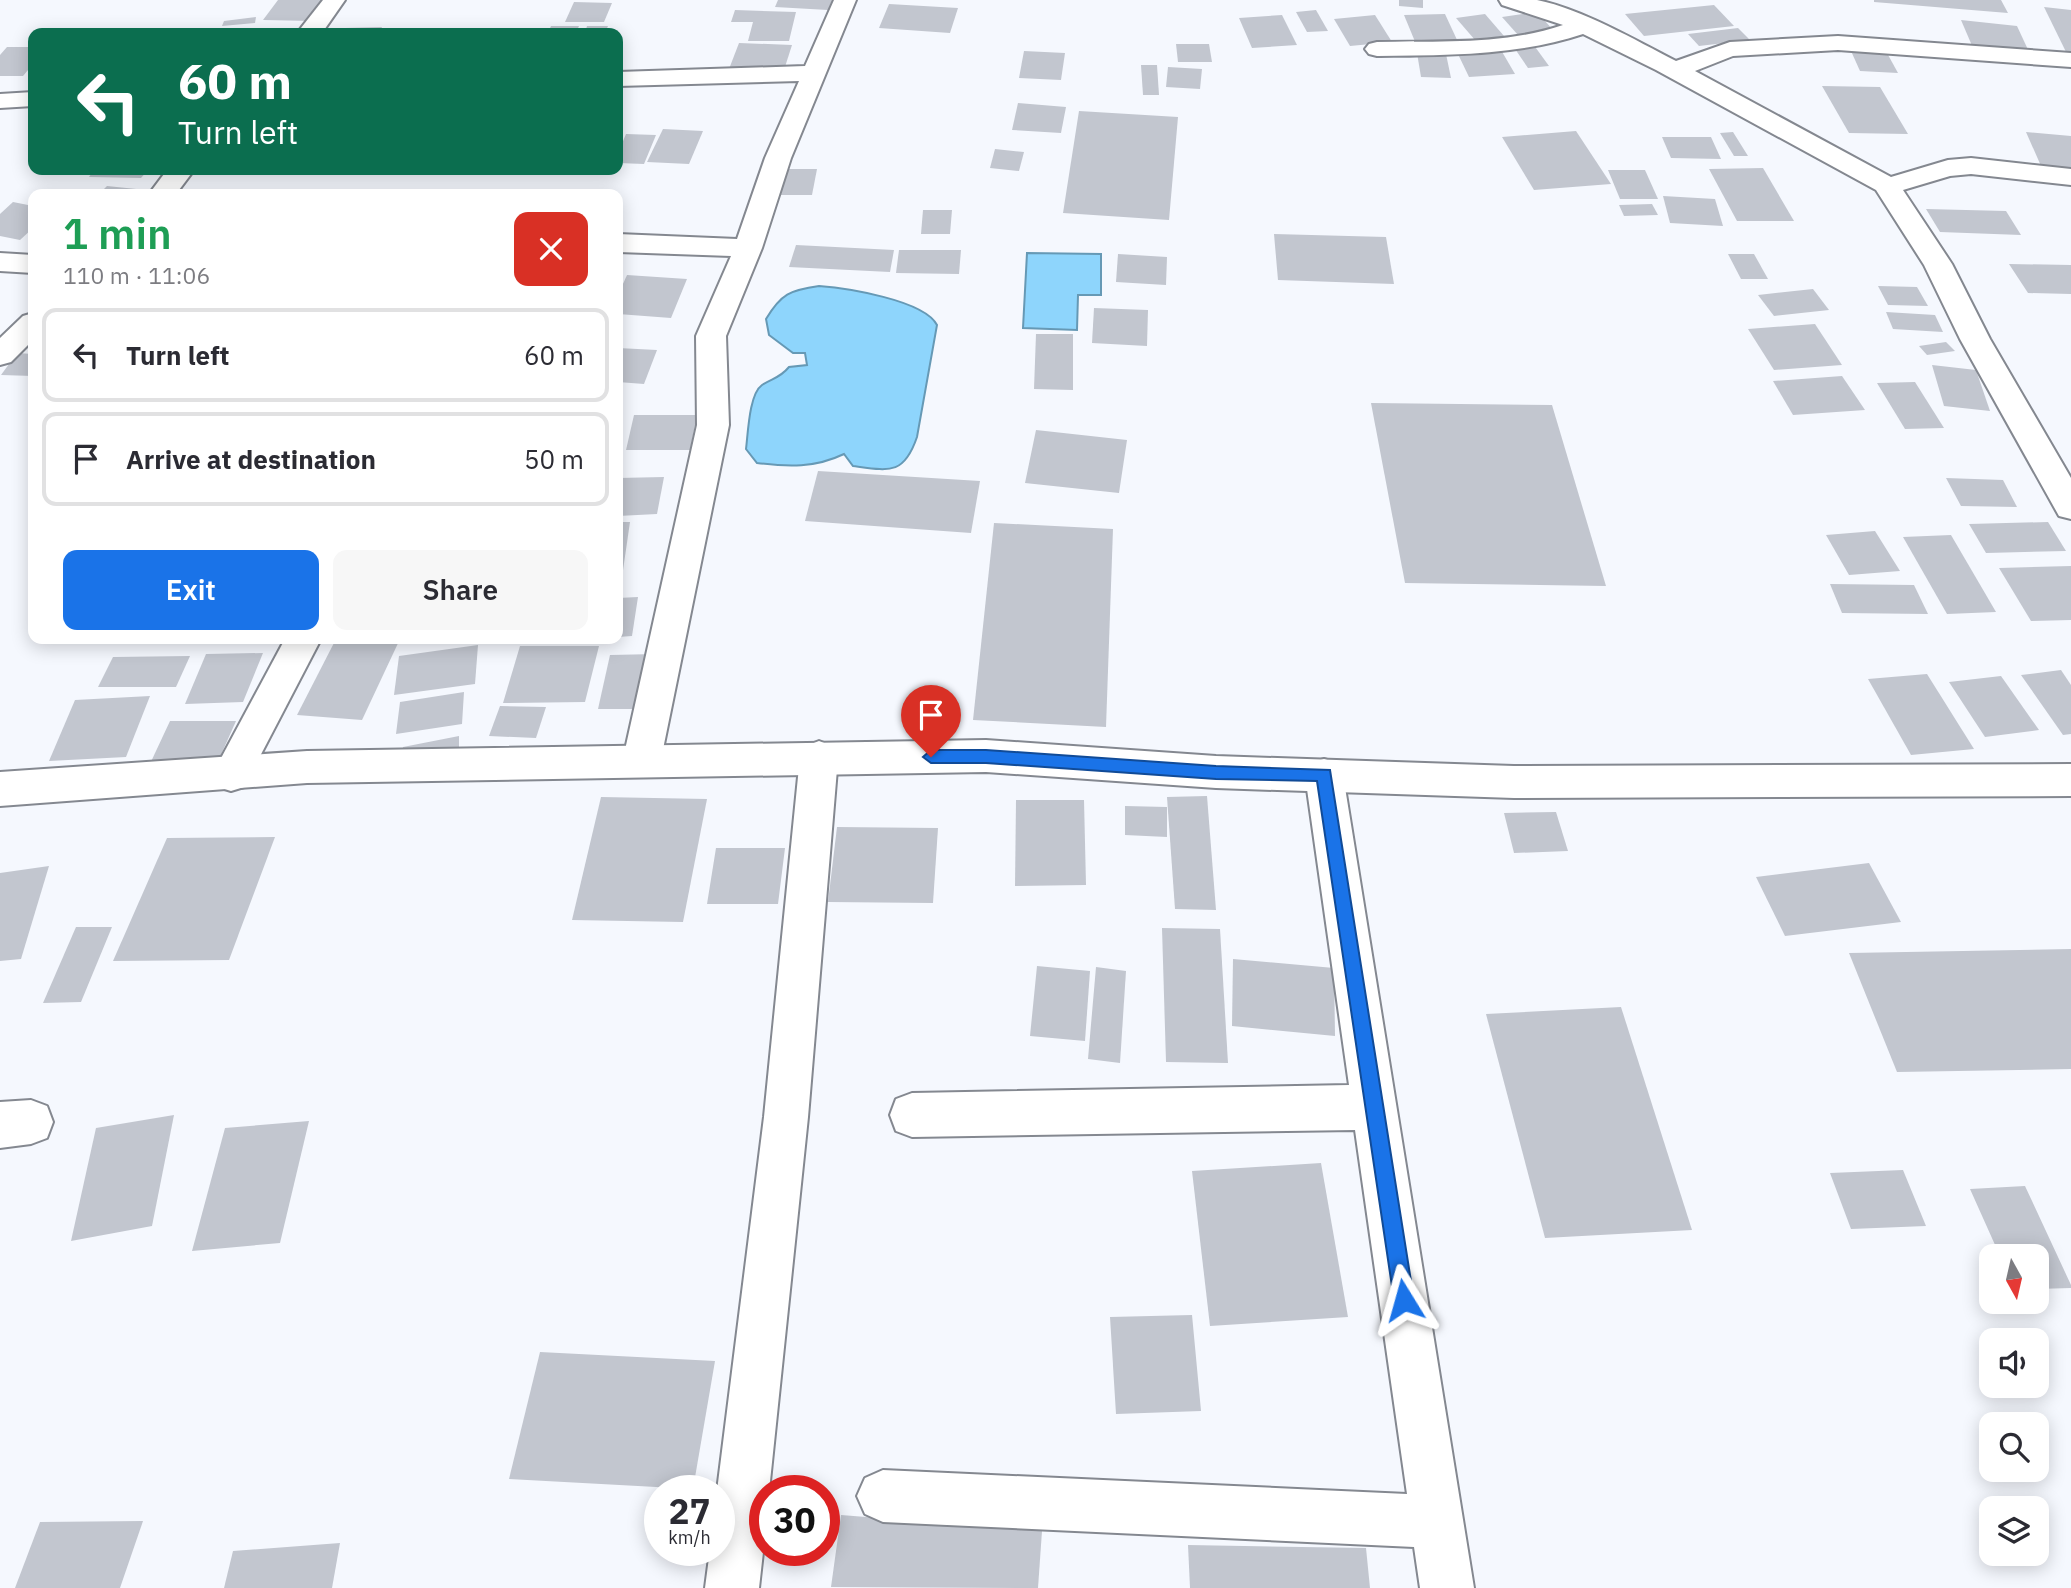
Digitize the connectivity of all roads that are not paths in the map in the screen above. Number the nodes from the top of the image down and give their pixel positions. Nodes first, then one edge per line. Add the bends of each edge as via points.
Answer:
1 (334, 0) edge
2 (845, 0) edge
3 (1510, 0) edge
4 (1584, 26) junction
5 (314, 28) edge
6 (1377, 49) dead end
7 (2071, 60) edge
8 (1675, 70) junction
9 (814, 73) junction
10 (623, 79) edge
11 (28, 99) edge
12 (0, 101) edge
13 (177, 175) edge
14 (2071, 177) edge
15 (1888, 186) junction
16 (166, 189) edge
17 (623, 243) edge
18 (748, 247) junction
19 (0, 262) edge
20 (28, 264) edge
21 (28, 328) edge
22 (0, 355) edge
23 (2071, 507) edge
24 (300, 644) edge
25 (819, 757) junction
26 (642, 759) junction
27 (230, 775) junction
28 (1324, 775) junction
29 (2071, 780) edge
30 (0, 789) edge
31 (1375, 1107) junction
32 (912, 1115) dead end
33 (883, 1496) dead end
34 (1437, 1522) junction
35 (732, 1588) edge
36 (1447, 1588) edge

1 - 5 street
2 - 9 street
3 - 4 street
4 - 6 street via 1537,39
4 - 8 street
7 - 8 street via 1838,43 1730,50
8 - 15 street
9 - 10 street
9 - 18 street via 778,158
11 - 12 street
13 - 16 street
14 - 15 street via 1971,166
15 - 23 street via 1938,264 1975,339
17 - 18 street
18 - 26 street via 712,336 713,425
19 - 20 street
21 - 22 street
24 - 27 street
25 - 26 street
25 - 28 street via 986,756
25 - 35 street via 786,1117
26 - 27 street via 307,767
27 - 30 street
28 - 29 street via 1514,782
28 - 31 street
31 - 32 street
31 - 34 street
33 - 34 street
34 - 36 street

